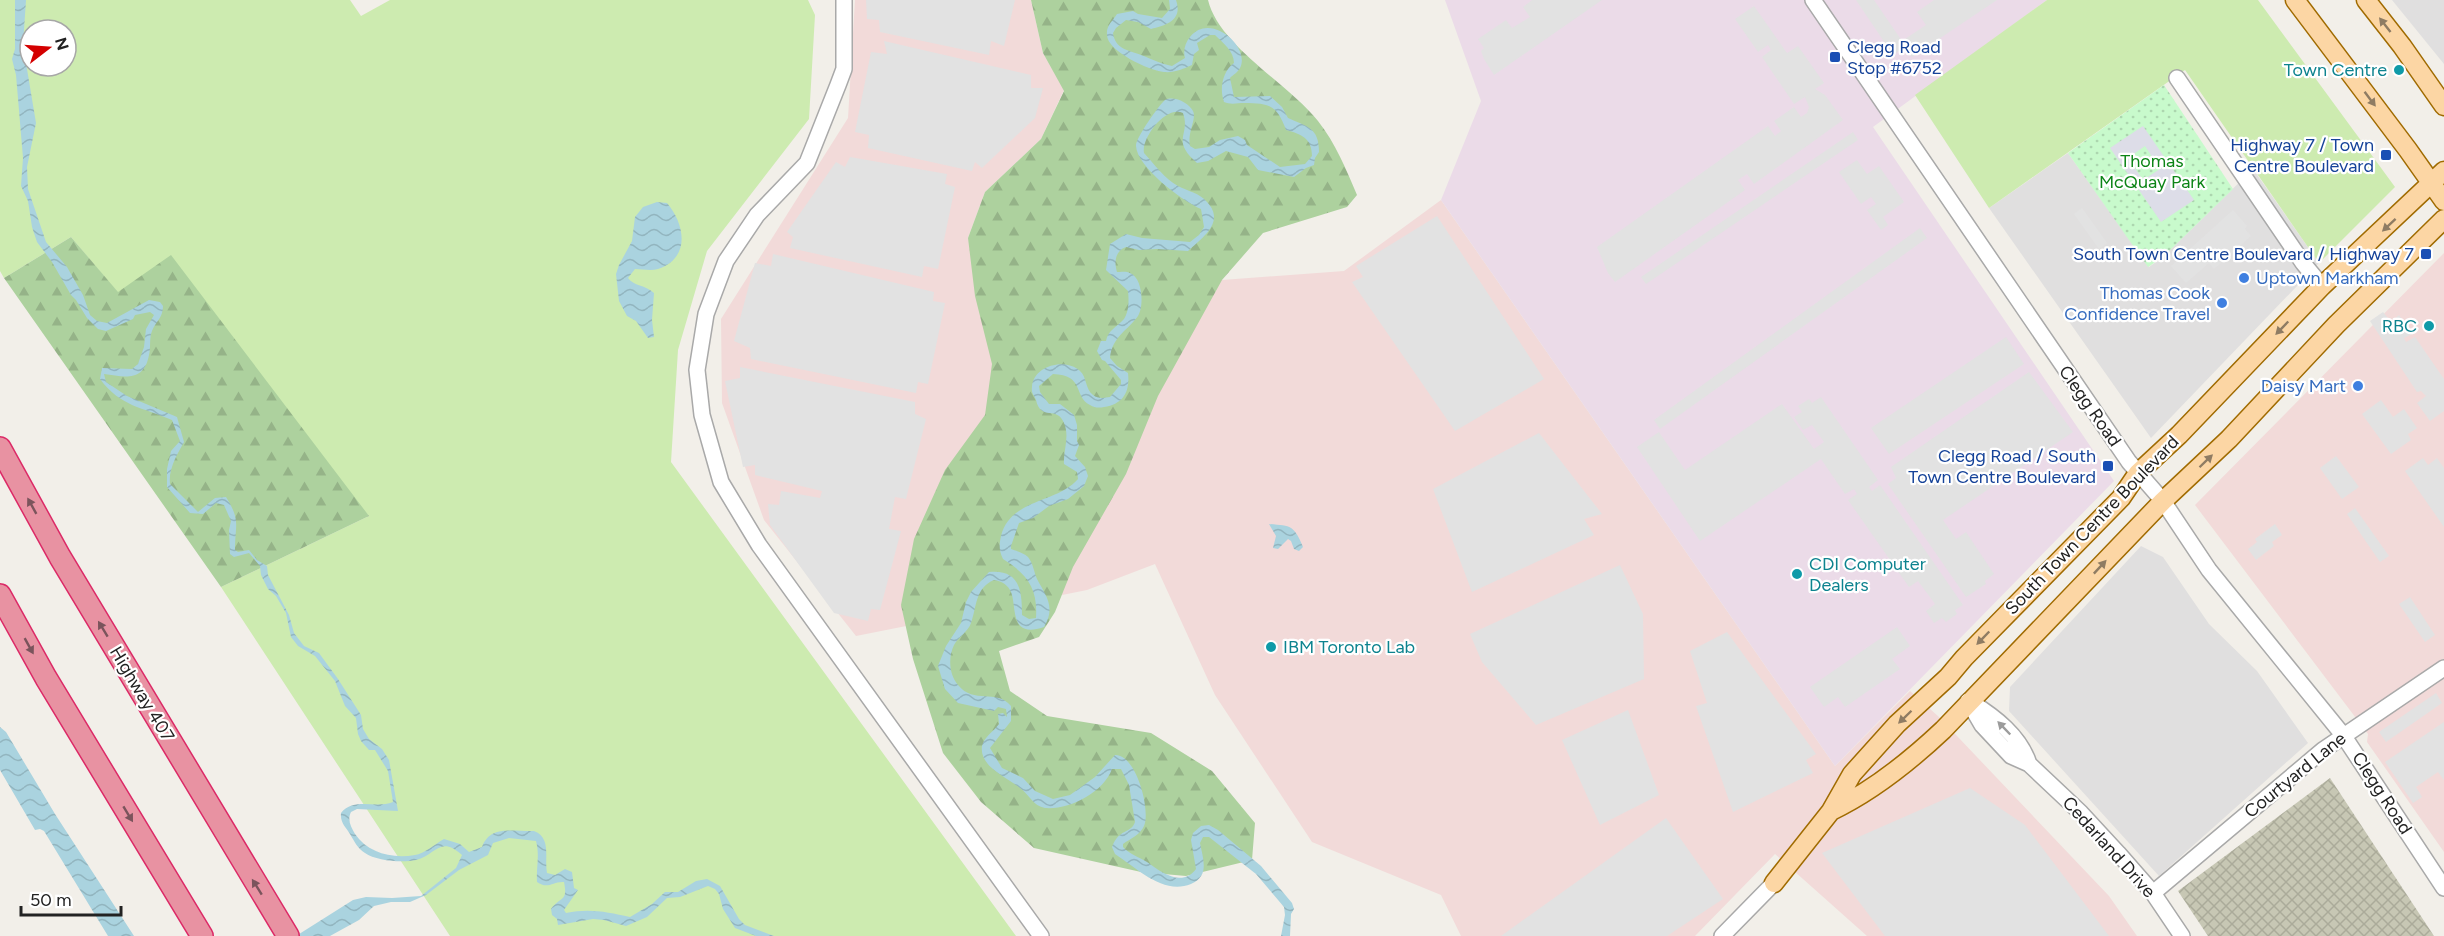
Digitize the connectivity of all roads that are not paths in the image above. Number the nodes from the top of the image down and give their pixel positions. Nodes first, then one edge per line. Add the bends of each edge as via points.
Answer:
1 (844, 0) edge
2 (1813, 0) edge
3 (2295, 0) edge
4 (2366, 0) edge
5 (2177, 78) dead end
6 (2444, 106) edge
7 (2437, 177) edge
8 (2444, 201) edge
9 (2444, 219) edge
10 (2322, 286) junction
11 (0, 448) edge
12 (2138, 473) junction
13 (2163, 501) junction
14 (0, 595) edge
15 (2444, 668) edge
16 (1948, 677) junction
17 (1968, 701) junction
18 (2343, 735) junction
19 (1872, 752) junction
20 (1894, 771) junction
21 (1831, 811) junction
22 (1774, 883) joint
23 (2444, 888) edge
24 (2153, 893) junction
25 (202, 936) edge
26 (288, 936) edge
27 (1041, 936) edge
28 (1722, 936) edge
29 (2182, 936) edge

1 - 27 street via 844,69 807,163 757,215 726,261 706,314 697,370 702,415 721,482 759,545
2 - 12 street, Clegg Road
3 -> 7 main road via 2409,150
6 -> 4 main road
5 - 10 street via 2303,264
7 - 8 main road
7 -> 10 main road, South Town Centre Boulevard
13 -> 9 main road, South Town Centre Boulevard
10 -> 12 main road, South Town Centre Boulevard
26 -> 11 highway, Highway 407 via 60,557
12 - 13 street, Clegg Road
12 -> 16 main road, South Town Centre Boulevard via 2121,498
17 -> 13 main road, South Town Centre Boulevard
13 - 18 street, Clegg Road via 2209,570
14 -> 25 highway
15 - 18 street, Courtyard Lane
16 - 17 main road, Cedarland Drive
16 -> 19 main road, South Town Centre Boulevard
17 - 20 main road, South Town Centre Boulevard via 1912,759
17 - 24 street, Cedarland Drive via 1982,725 2011,756 2029,764 2081,813
18 - 23 street, Clegg Road
18 - 24 street, Courtyard Lane
19 - 20 main road via 1881,764
19 - 21 main road, South Town Centre Boulevard via 1852,774
20 - 21 main road, South Town Centre Boulevard
21 - 22 main road, South Town Centre Boulevard
22 - 28 street
24 - 29 street, Cedarland Drive

